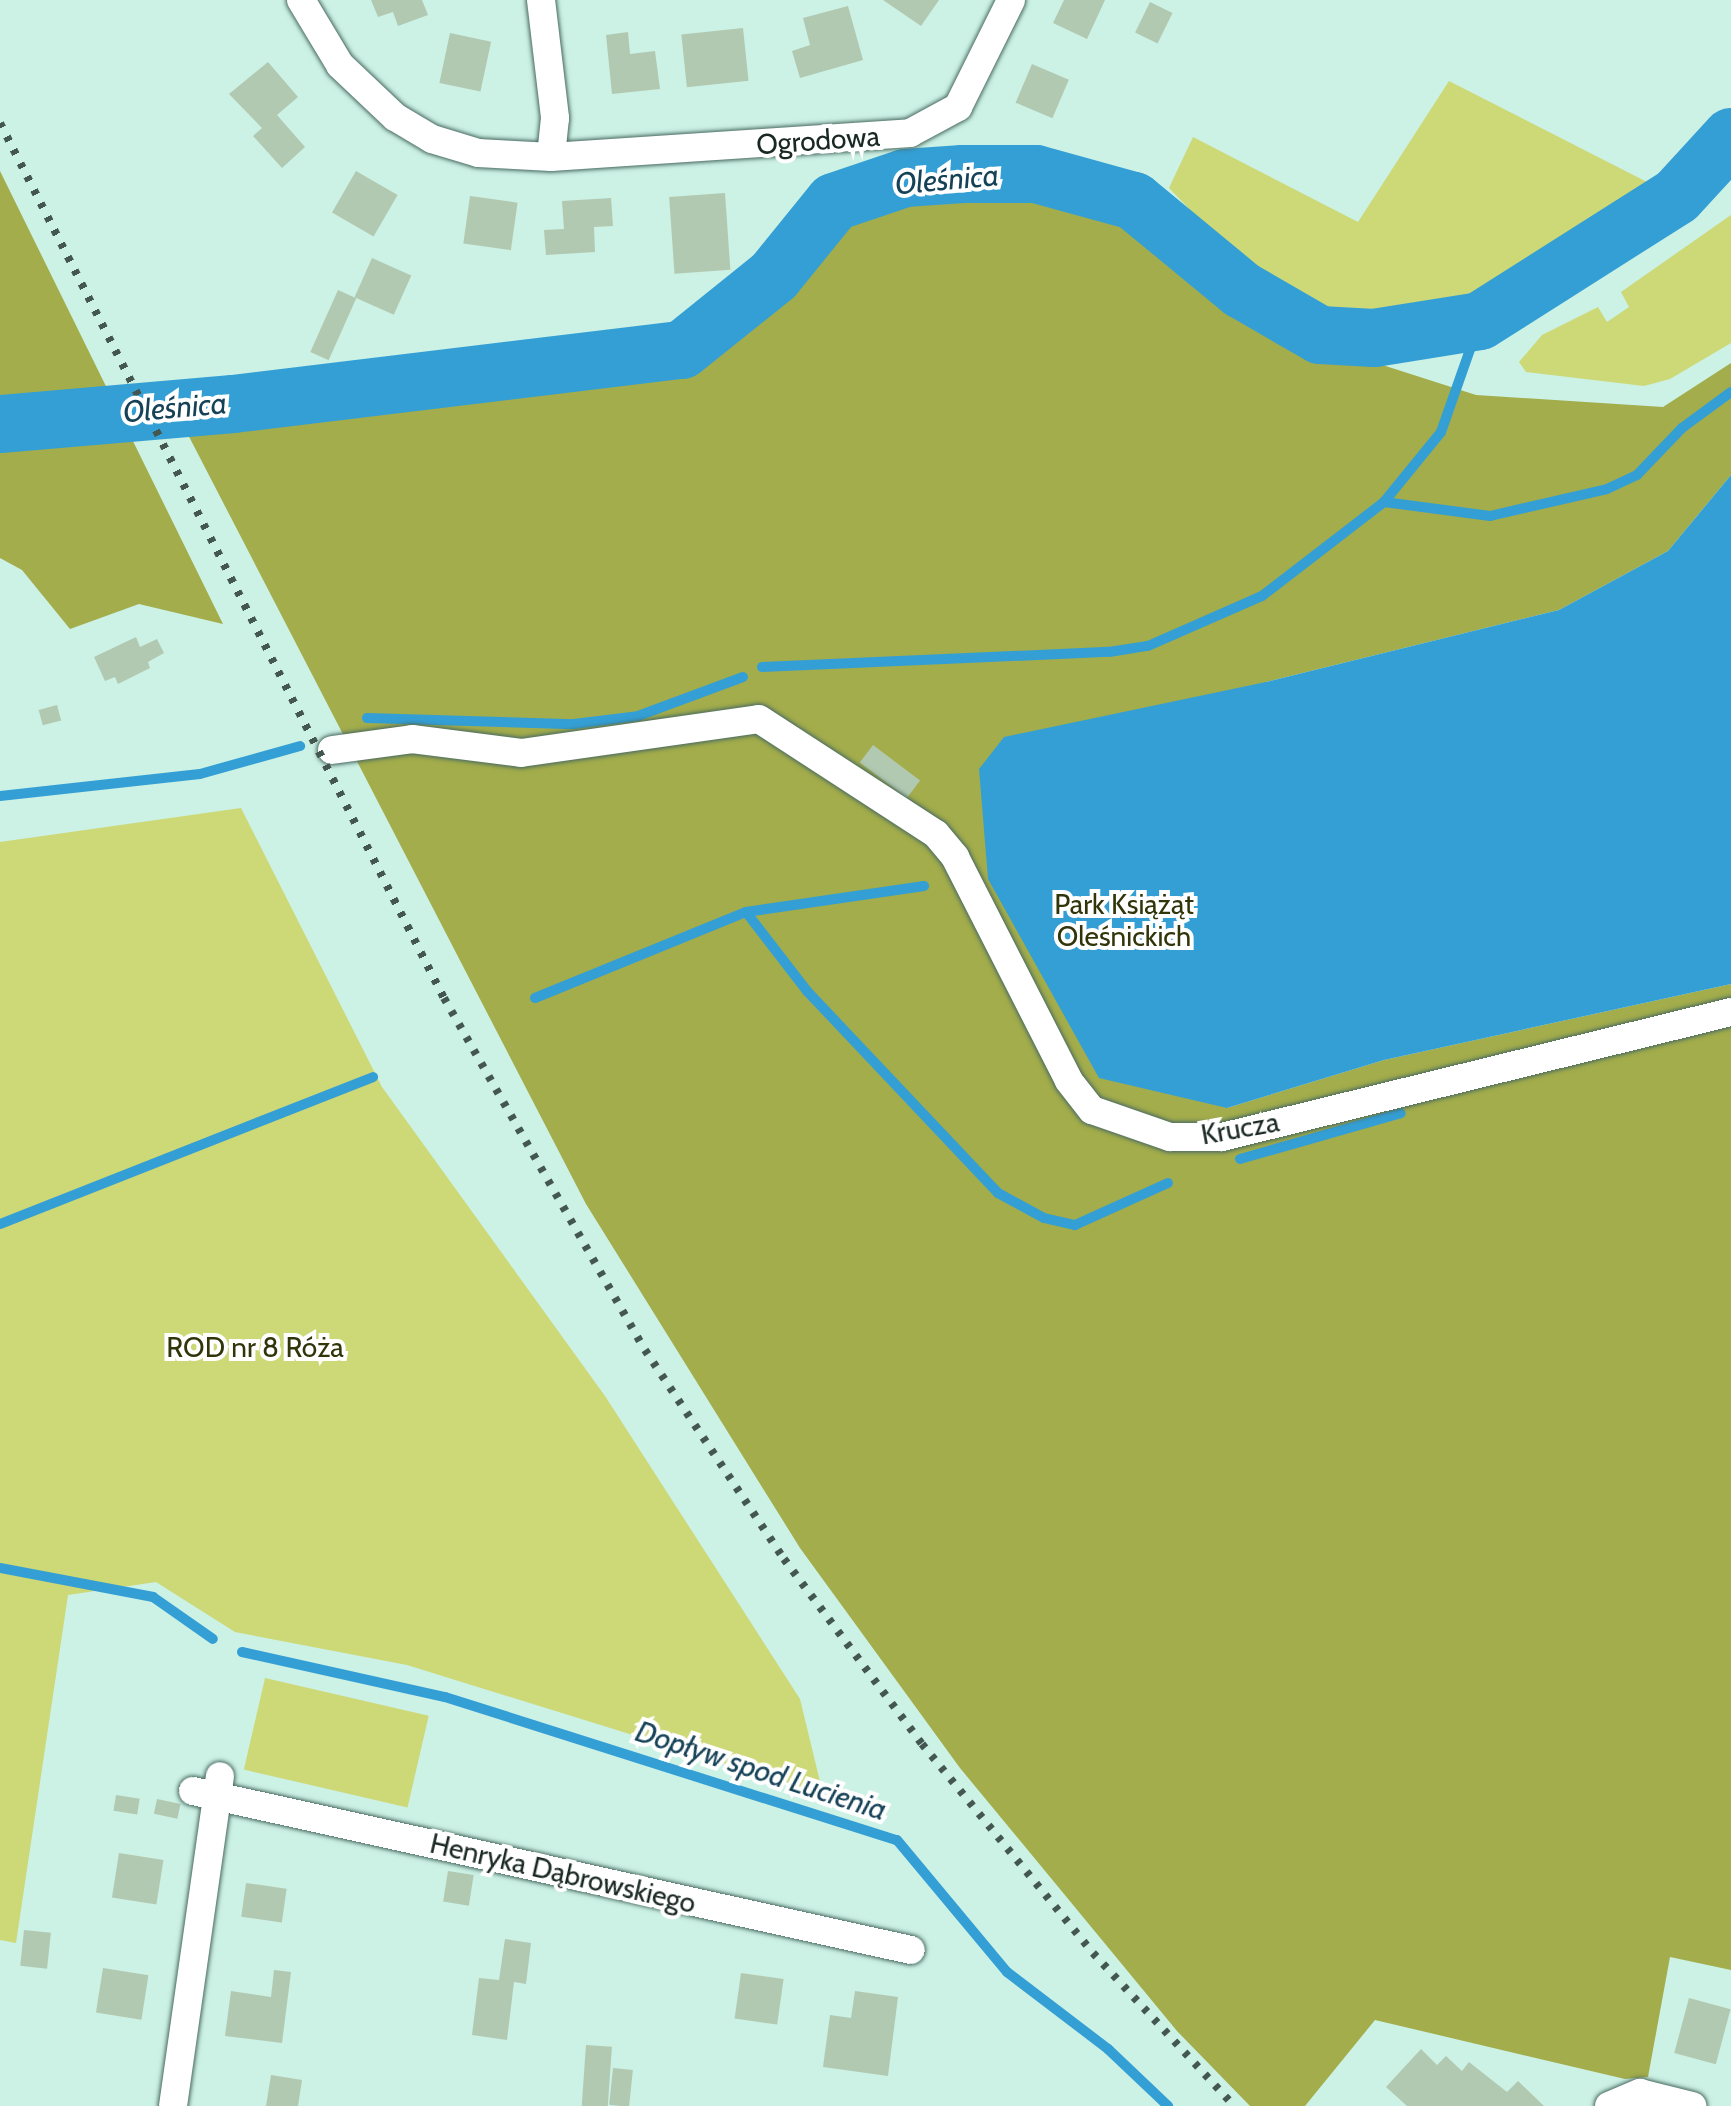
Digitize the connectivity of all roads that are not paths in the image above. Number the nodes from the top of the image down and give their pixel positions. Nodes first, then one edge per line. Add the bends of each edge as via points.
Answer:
1 (301, 0) edge
2 (540, 0) edge
3 (1012, 0) edge
4 (551, 158) junction
5 (332, 750) dead end
6 (1731, 1012) edge
7 (911, 1950) dead end
8 (173, 2106) edge
9 (1609, 2106) edge
10 (1692, 2106) edge

1 - 4 street, Ogrodowa via 340,65 394,117 432,139 478,153
2 - 4 street via 555,118
3 - 4 street, Ogrodowa via 958,107 910,133
5 - 6 street, Krucza via 412,739 521,754 759,719 936,834 955,858 1069,1080 1092,1110 1170,1138 1222,1137
7 - 8 street, Henryka Dąbrowskiego via 209,1787
9 - 10 street via 1640,2094

